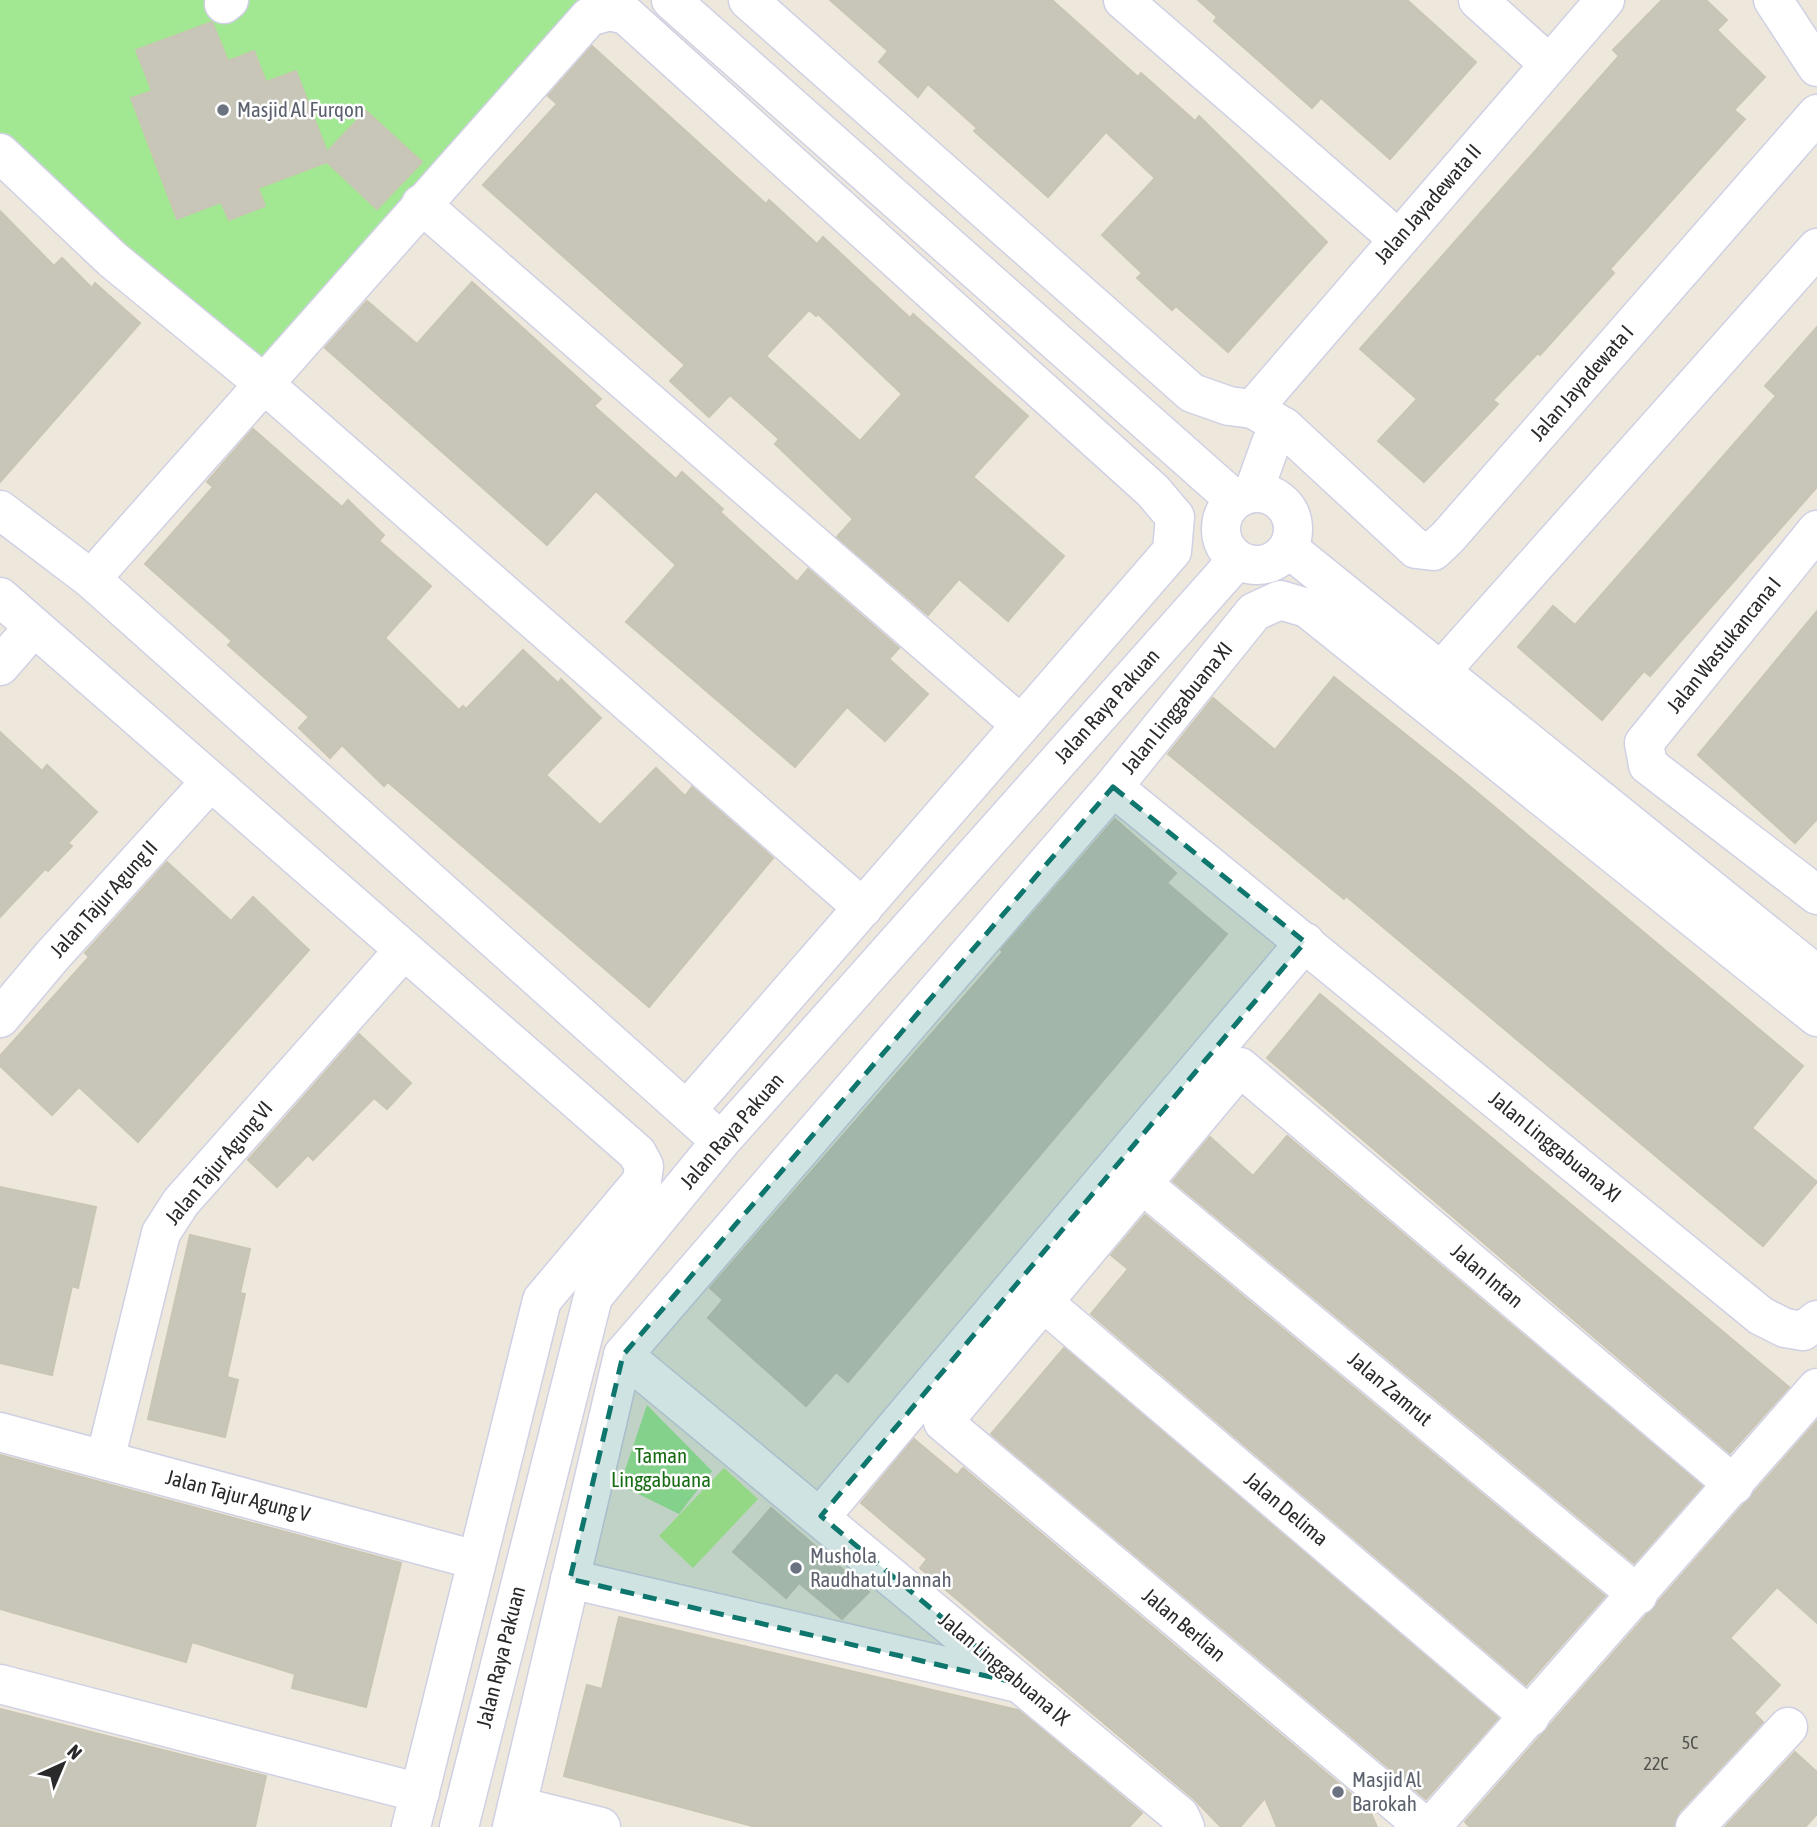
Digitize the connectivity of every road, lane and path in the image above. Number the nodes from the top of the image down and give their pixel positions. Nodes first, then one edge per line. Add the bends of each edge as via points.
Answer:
1 (671, 0) edge
2 (748, 0) edge
3 (1123, 0) edge
4 (1478, 0) edge
5 (1605, 0) edge
6 (1773, 0) edge
7 (1549, 64) junction
8 (1817, 67) edge
9 (1817, 114) edge
10 (0, 153) edge
11 (421, 204) junction
12 (1398, 239) junction
13 (1817, 248) edge
14 (263, 383) junction
15 (1268, 418) junction
16 (1330, 471) junction
17 (1244, 496) junction
18 (0, 510) edge
19 (1817, 530) edge
20 (1290, 533) junction
21 (1237, 560) junction
22 (91, 579) junction
23 (0, 597) edge
24 (34, 627) junction
25 (0, 666) edge
26 (1440, 672) junction
27 (1021, 725) junction
28 (211, 782) junction
29 (1113, 787) junction
30 (1817, 895) edge
31 (863, 908) junction
32 (1305, 942) junction
33 (404, 950) junction
34 (1817, 975) edge
35 (1817, 1017) edge
36 (0, 1018) edge
37 (687, 1110) junction
38 (721, 1141) junction
39 (1142, 1183) junction
40 (1043, 1302) junction
41 (1817, 1320) edge
42 (623, 1355) junction
43 (1817, 1388) edge
44 (0, 1432) edge
45 (105, 1460) junction
46 (1734, 1485) junction
47 (821, 1516) junction
48 (476, 1560) junction
49 (570, 1579) junction
50 (1638, 1595) junction
51 (0, 1684) edge
52 (1021, 1684) junction
53 (1530, 1717) junction
54 (1788, 1727) dead end
55 (415, 1810) edge
56 (515, 1816) edge
57 (459, 1827) edge
58 (601, 1827) edge
59 (1185, 1827) edge
60 (1424, 1827) edge
61 (1431, 1827) edge
62 (1695, 1827) edge

1 - 17 street
2 - 15 street via 1192,393
3 - 12 street
4 - 7 street
5 - 7 street, Jalan Jayadewata II
6 - 8 street
7 - 12 street, Jalan Jayadewata II
9 - 16 street, Jalan Jayadewata I via 1433,551 1416,549
10 - 14 street via 112,258
11 - 14 street
11 - 27 street
11 - 27 street via 589,17 609,11 626,15 1153,491 1175,517 1172,551
12 - 15 street, Jalan Jayadewata II
13 - 26 street
14 - 22 street
14 - 31 street
15 - 16 street
15 - 17 street, Jalan Jayadewata II via 1271,443
16 - 20 street
17 - 20 street via 1269,495 1283,503
17 - 21 street via 1227,508 1221,530
18 - 22 street
19 - 30 street, Jalan Wastukancana I via 1644,743 1648,765
20 - 21 street via 1271,563 1260,566
20 - 26 street
21 - 38 street, Jalan Raya Pakuan
22 - 37 street
23 - 24 street
24 - 25 street
24 - 28 street
26 - 34 street
27 - 31 street
28 - 33 street
28 - 36 street, Jalan Tajur Agung II
29 - 32 street, Jalan Linggabuana XI
29 - 35 street, Jalan Linggabuana XI via 1254,612 1280,600 1307,608
29 - 42 street
31 - 37 street
32 - 41 street, Jalan Linggabuana XI via 1761,1316 1803,1331
32 - 47 street
33 - 45 street, Jalan Tajur Agung VI via 181,1202 162,1233
33 - 48 street via 637,1153 644,1167 642,1181 542,1300
37 - 38 street
38 - 57 street, Jalan Raya Pakuan via 593,1297
39 - 40 street
39 - 46 street, Jalan Intan via 1240,1068
39 - 50 street, Jalan Zamrut
40 - 53 street, Jalan Delima
40 - 60 street, Jalan Berlian via 943,1422
42 - 47 street, Jalan Linggabuana IX
42 - 49 street
43 - 46 street
44 - 45 street, Jalan Tajur Agung V
45 - 48 street, Jalan Tajur Agung V
46 - 50 street
47 - 52 street, Jalan Linggabuana IX
48 - 55 street
49 - 52 street
49 - 56 street
50 - 53 street
51 - 55 street
52 - 59 street, Jalan Linggabuana IX via 1180,1816
53 - 61 street
54 - 62 street
56 - 58 street

